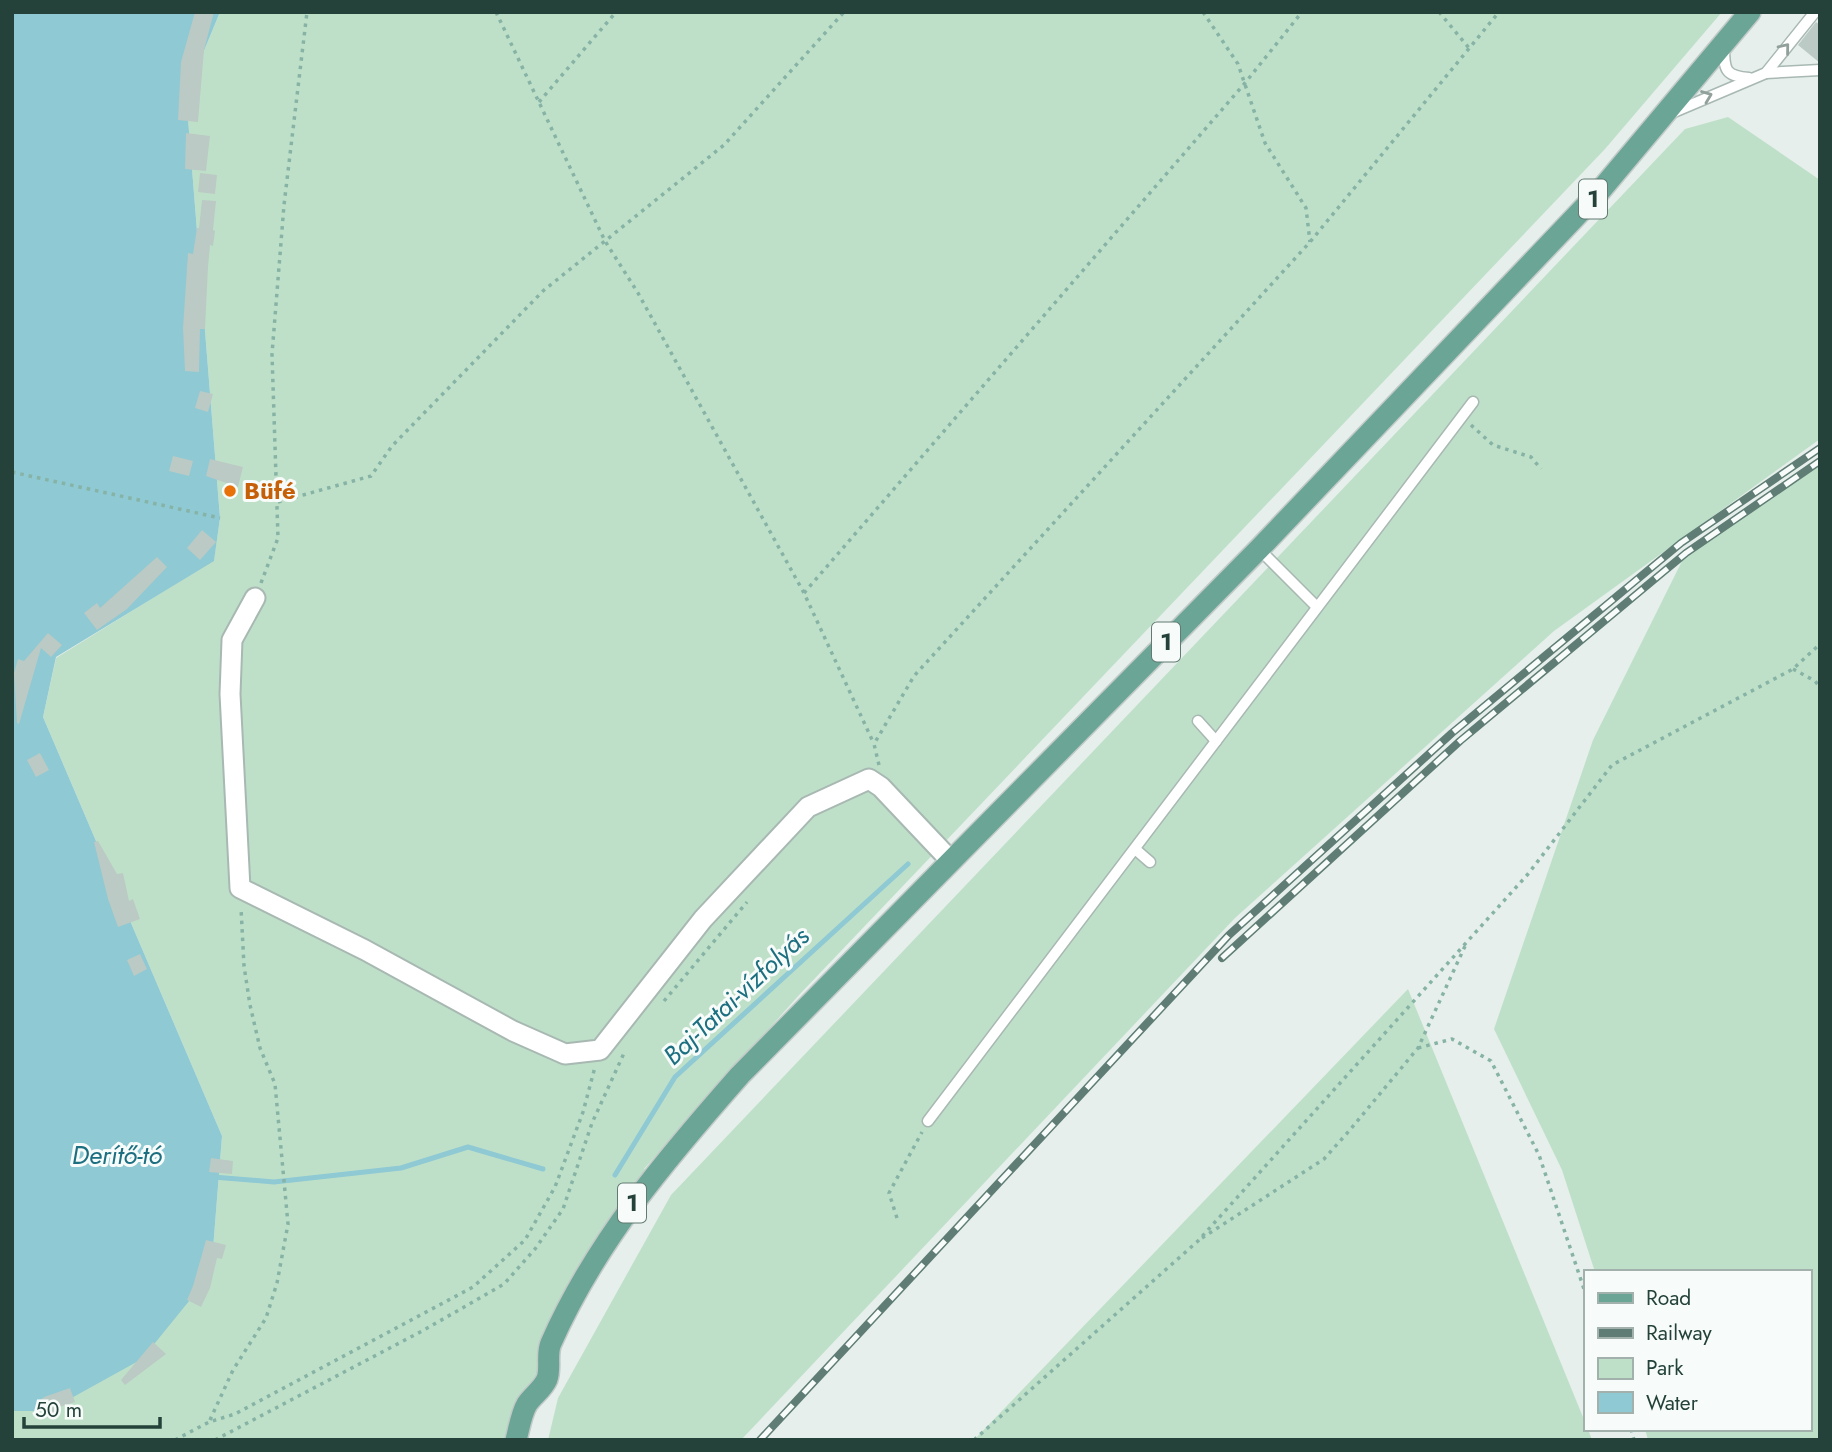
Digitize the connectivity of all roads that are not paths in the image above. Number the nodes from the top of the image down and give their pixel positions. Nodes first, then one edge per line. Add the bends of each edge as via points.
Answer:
1 (1750, 12) edge
2 (1815, 12) edge
3 (1724, 43) junction
4 (1820, 70) edge
5 (1766, 73) junction
6 (1752, 78) junction
7 (1664, 117) junction
8 (1473, 402) dead end
9 (1258, 549) junction
10 (255, 598) road end
11 (1317, 607) junction
12 (1198, 721) dead end
13 (1216, 741) junction
14 (1135, 849) junction
15 (951, 860) junction
16 (1150, 862) dead end
17 (928, 1121) road end
18 (516, 1440) edge

1 - 3 main road, 1
5 -> 2 lane
3 - 6 lane via 1727,72
3 - 7 main road, 1
4 - 5 lane
5 - 6 lane
7 -> 6 lane
7 - 9 main road, 1 via 1600,191
8 - 11 lane
9 - 11 lane
9 - 15 main road, 1
10 - 15 street via 232,640 230,694 240,888 565,1054 600,1050 703,919 808,807 869,779
11 - 13 lane
12 - 13 lane
13 - 14 lane
14 - 16 lane
14 - 17 lane
15 - 18 main road, 1 via 740,1075 653,1175 604,1243 567,1309 549,1347 547,1379 526,1405

